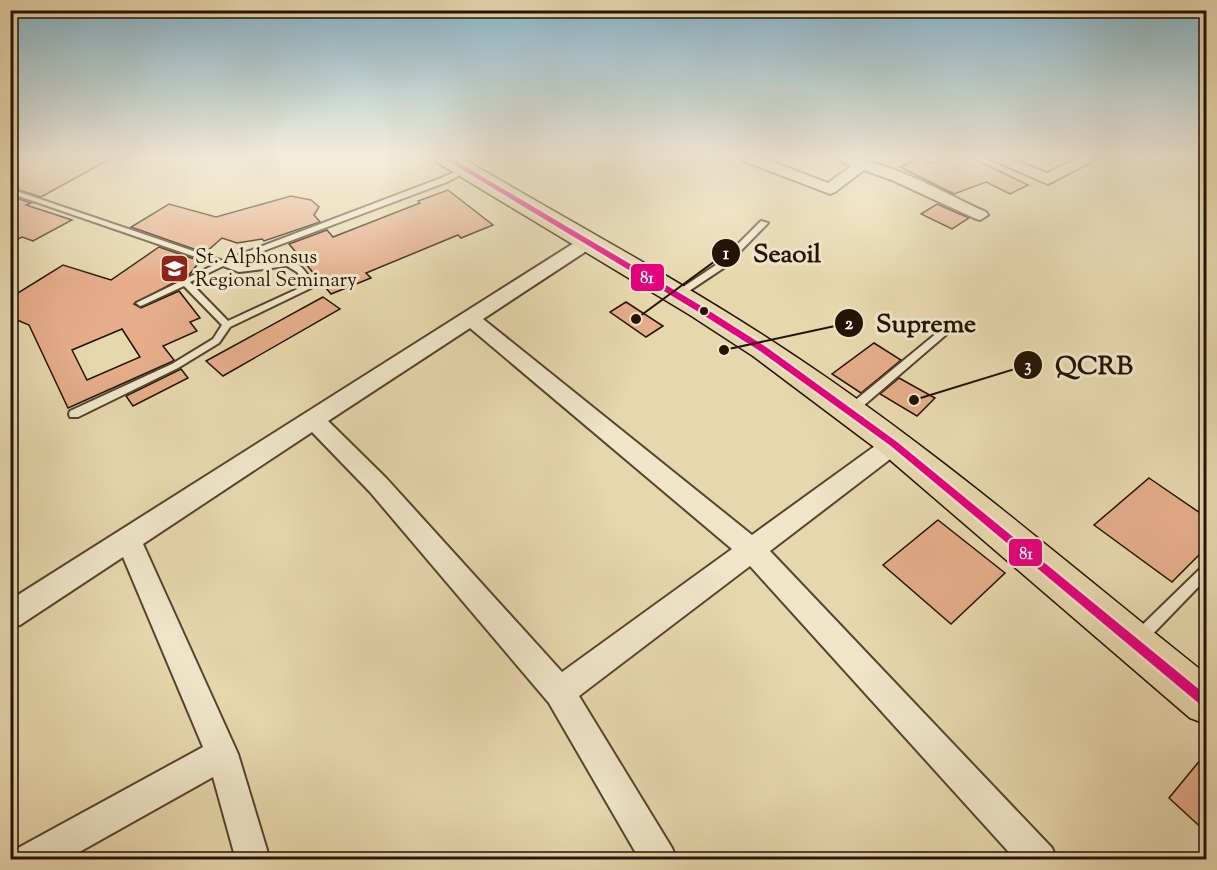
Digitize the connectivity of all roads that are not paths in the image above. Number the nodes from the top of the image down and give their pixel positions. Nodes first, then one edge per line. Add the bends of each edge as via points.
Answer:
1 (33, 199) edge
2 (395, 199) edge
3 (515, 199) edge
4 (944, 199) edge
5 (980, 215) dead end
6 (764, 223) dead end
7 (588, 242) junction
8 (225, 263) junction
9 (186, 283) junction
10 (676, 296) junction
11 (141, 303) dead end
12 (471, 319) junction
13 (227, 325) junction
14 (952, 325) dead end
15 (848, 413) junction
16 (74, 414) dead end
17 (313, 420) junction
18 (894, 444) junction
19 (129, 540) junction
20 (752, 549) junction
21 (1206, 571) edge
22 (10, 616) edge
23 (1134, 643) junction
24 (560, 692) junction
25 (1206, 702) edge
26 (222, 754) junction
27 (30, 860) edge
28 (253, 860) edge
29 (660, 860) edge
30 (1040, 860) edge

1 - 8 lane
2 - 8 lane
3 - 7 main road
4 - 5 street
6 - 10 lane via 722,264
7 - 10 main road
7 - 12 street
8 - 9 lane
8 - 13 lane via 238,269 288,263 300,270 311,286
9 - 11 lane
9 - 13 lane
10 - 15 main road via 764,349
12 - 17 street
12 - 20 street
13 - 16 lane via 216,341 175,366
14 - 15 lane
15 - 18 main road
17 - 19 street
17 - 24 street via 378,485
18 - 20 street
18 - 23 main road
19 - 22 street
19 - 26 street
20 - 24 street
20 - 30 street
21 - 23 lane
23 - 25 main road
24 - 29 street
26 - 27 street
26 - 28 street

